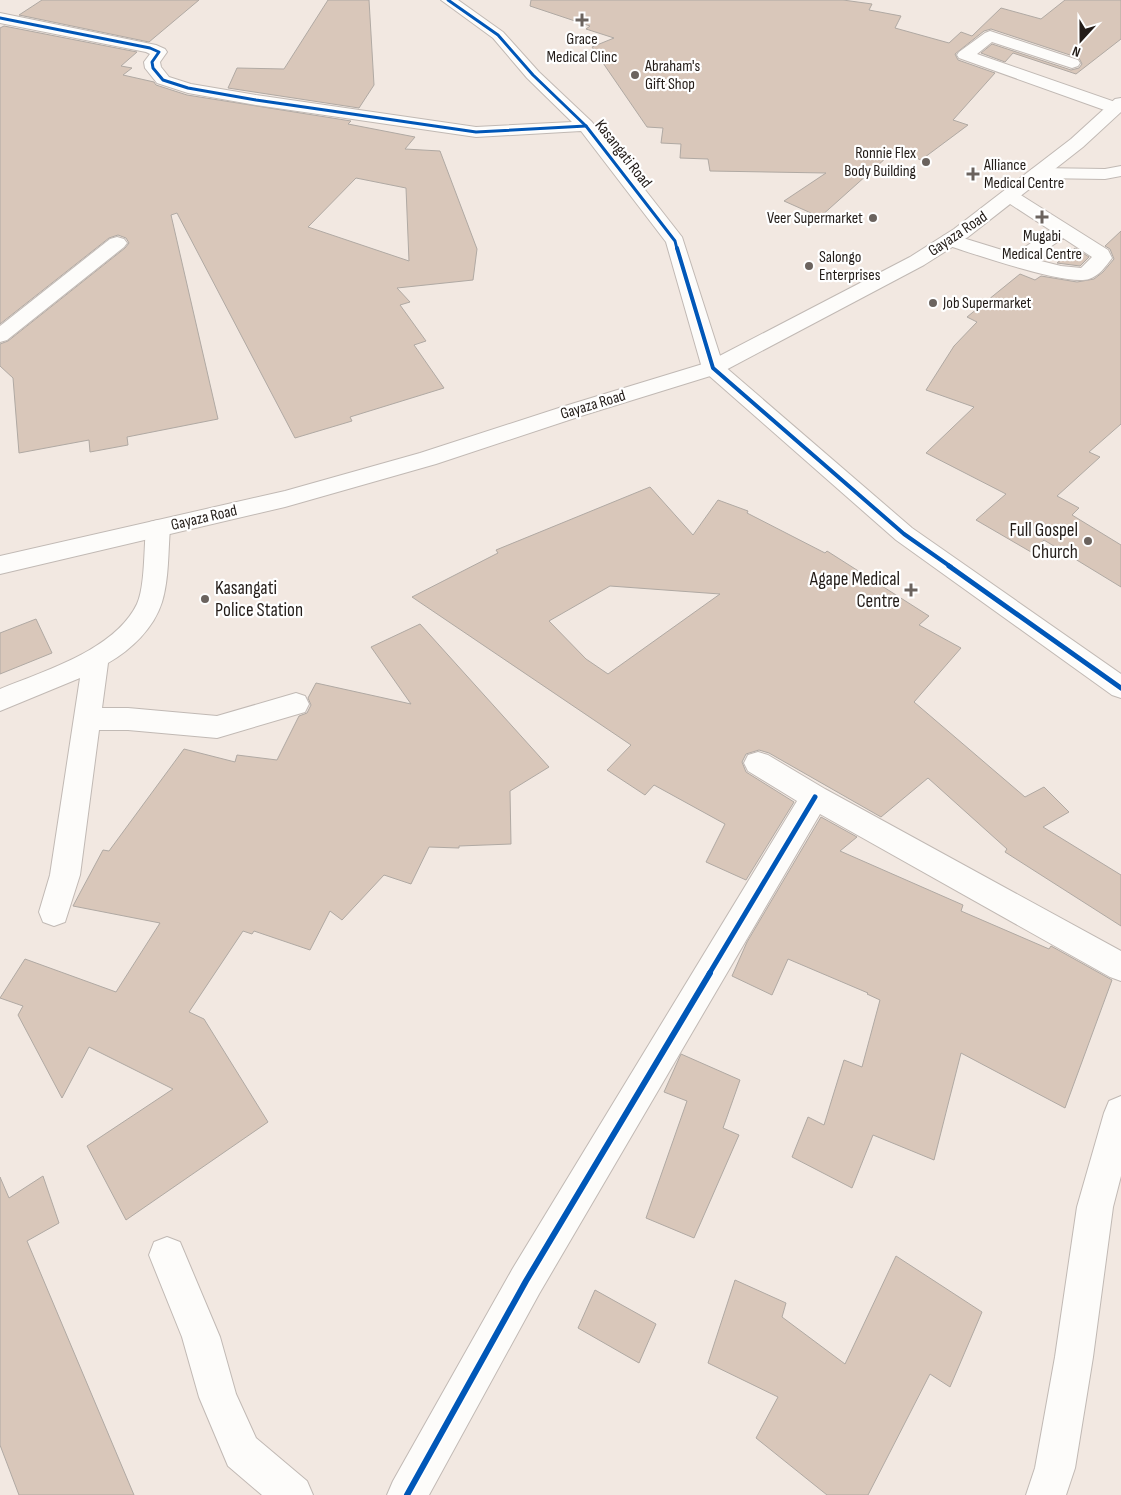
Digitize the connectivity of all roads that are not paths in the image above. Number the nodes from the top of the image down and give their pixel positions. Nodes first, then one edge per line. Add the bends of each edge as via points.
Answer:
1 (448, 0) edge
2 (0, 19) edge
3 (1072, 63) dead end
4 (1118, 105) edge
5 (586, 126) junction
6 (1121, 171) edge
7 (1038, 173) junction
8 (1010, 196) junction
9 (1063, 229) junction
10 (950, 240) junction
11 (117, 243) dead end
12 (1018, 260) junction
13 (0, 336) edge
14 (712, 368) junction
15 (158, 528) junction
16 (0, 565) edge
17 (96, 659) junction
18 (1121, 688) edge
19 (0, 700) edge
20 (296, 704) dead end
21 (88, 719) junction
22 (758, 763) dead end
23 (815, 797) junction
24 (54, 912) dead end
25 (1121, 967) edge
26 (1121, 1114) edge
27 (168, 1255) dead end
28 (293, 1495) edge
29 (407, 1495) edge
30 (1046, 1495) edge

1 - 5 street, Kasangati Road via 498,35 533,75
2 - 5 street via 150,48 159,52 152,62 163,80 246,99 476,132
3 - 4 street via 990,36 964,55
4 - 7 street, Gayaza Road
5 - 14 street, Kasangati Road via 675,241
6 - 7 street via 1105,174
7 - 8 street, Gayaza Road
8 - 9 street
8 - 10 street, Gayaza Road
9 - 12 street
9 - 12 street via 1102,254 1102,258 1085,274 1052,270
10 - 12 street
10 - 14 street, Gayaza Road via 917,261
11 - 13 street
14 - 15 street, Gayaza Road via 428,459 285,499
14 - 18 street via 904,534
15 - 16 street, Gayaza Road
15 - 17 street via 150,603 135,627
17 - 19 street
17 - 21 street
20 - 21 street via 217,727
21 - 24 street via 65,875
22 - 23 street
23 - 25 street
23 - 29 street via 526,1281
26 - 30 street via 1095,1207 1074,1357 1055,1468
27 - 28 street via 202,1337 218,1397 242,1452

